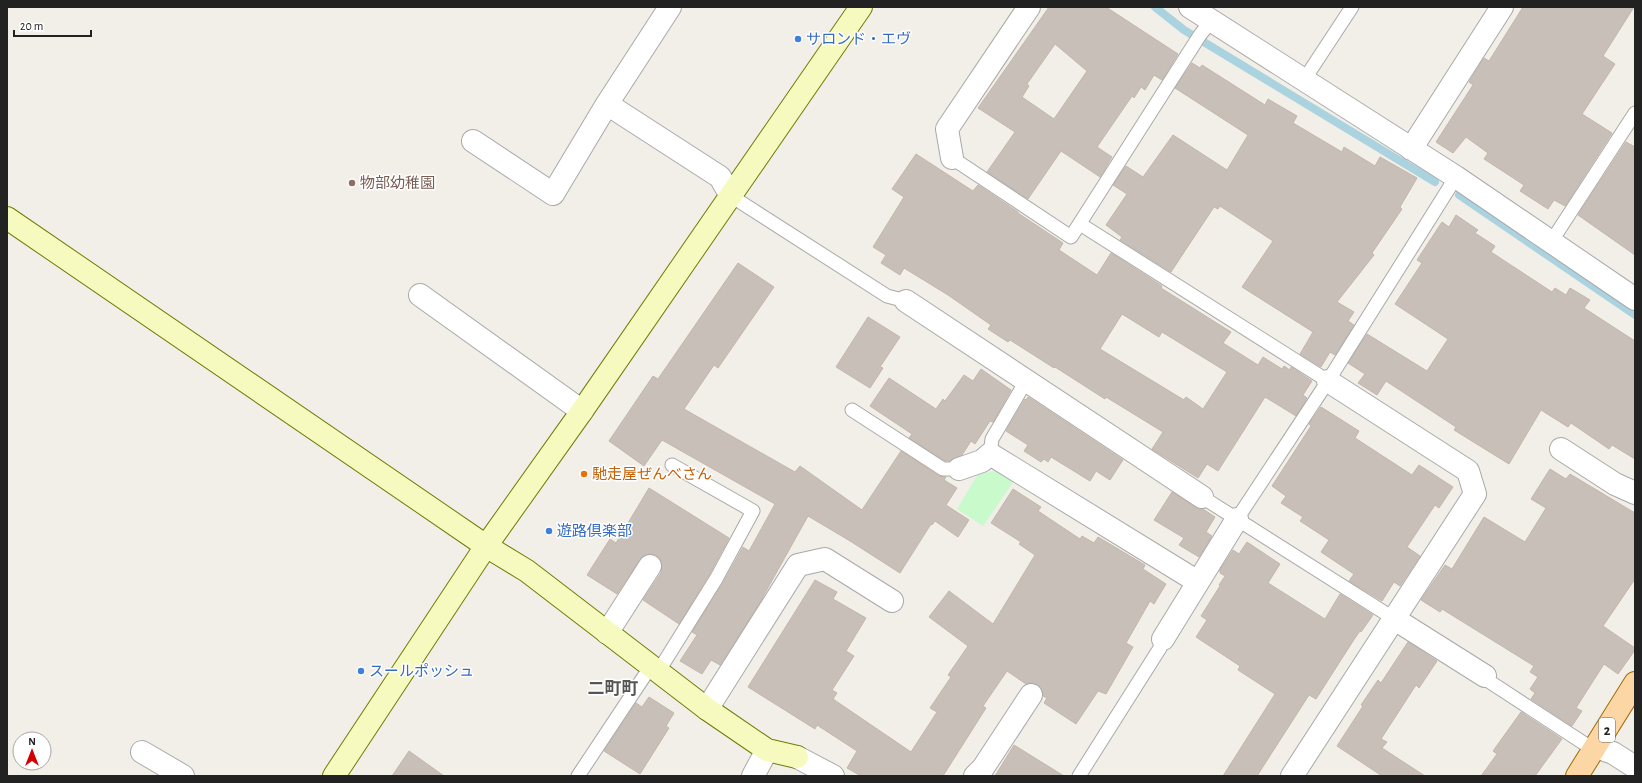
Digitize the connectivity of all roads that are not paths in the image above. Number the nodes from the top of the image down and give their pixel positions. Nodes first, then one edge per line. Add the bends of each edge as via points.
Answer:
1 (670, 7) edge
2 (861, 7) edge
3 (1029, 7) edge
4 (1190, 7) edge
5 (1352, 7) edge
6 (1502, 7) edge
7 (1202, 33) junction
8 (1304, 80) junction
9 (607, 104) junction
10 (1635, 113) edge
11 (473, 142) dead end
12 (1412, 149) junction
13 (952, 158) joint
14 (1456, 177) junction
15 (732, 196) junction
16 (7, 218) edge
17 (1080, 224) junction
18 (1551, 242) junction
19 (420, 295) dead end
20 (1635, 299) edge
21 (906, 301) joint
22 (1026, 381) junction
23 (1328, 381) junction
24 (852, 410) dead end
25 (582, 411) junction
26 (1561, 449) dead end
27 (990, 454) junction
28 (672, 465) dead end
29 (959, 469) joint
30 (1635, 493) edge
31 (1202, 497) joint
32 (1237, 519) junction
33 (486, 546) junction
34 (650, 566) dead end
35 (1198, 582) junction
36 (892, 601) dead end
37 (1393, 618) junction
38 (607, 633) junction
39 (1163, 639) joint
40 (654, 669) junction
41 (1485, 676) joint
42 (1635, 683) edge
43 (1030, 695) dead end
44 (707, 709) junction
45 (1596, 747) junction
46 (767, 750) junction
47 (142, 752) dead end
48 (1635, 767) edge
49 (183, 776) edge
50 (334, 776) edge
51 (578, 776) edge
52 (753, 776) edge
53 (833, 776) edge
54 (975, 776) edge
55 (1079, 776) edge
56 (1292, 776) edge
57 (1577, 776) edge

1 - 9 street
2 - 15 street
3 - 13 street via 947,129
4 - 7 street
5 - 8 lane
6 - 12 street
7 - 8 street
7 - 17 lane
8 - 12 street
9 - 11 street via 553,194
9 - 15 street via 720,177
10 - 18 lane
12 - 14 street
13 - 17 lane via 1071,237
14 - 18 street
14 - 23 lane
15 - 21 lane via 887,296
15 - 25 street
16 - 33 street
17 - 23 lane
18 - 20 street
19 - 25 street
21 - 22 street
22 - 27 lane via 992,439
22 - 31 street
23 - 32 lane
23 - 37 street via 1468,471 1475,494
24 - 29 lane via 943,469
25 - 33 street
26 - 30 street via 1615,484
27 - 29 street via 982,461
27 - 35 street
28 - 40 lane via 753,511 716,579
31 - 32 lane
32 - 35 street
32 - 37 lane
33 - 38 street via 527,571
33 - 50 street
34 - 38 street
35 - 39 street
36 - 44 street via 825,559 798,565
37 - 41 street
37 - 56 street
38 - 40 street
39 - 55 lane via 1160,648
40 - 44 street
40 - 51 lane
41 - 45 lane via 1487,680 1586,744
42 - 45 main road, 2
43 - 54 street via 983,768
44 - 46 street
45 - 48 street
45 - 57 main road, 2
46 - 52 street
46 - 53 street via 797,757
47 - 49 street

